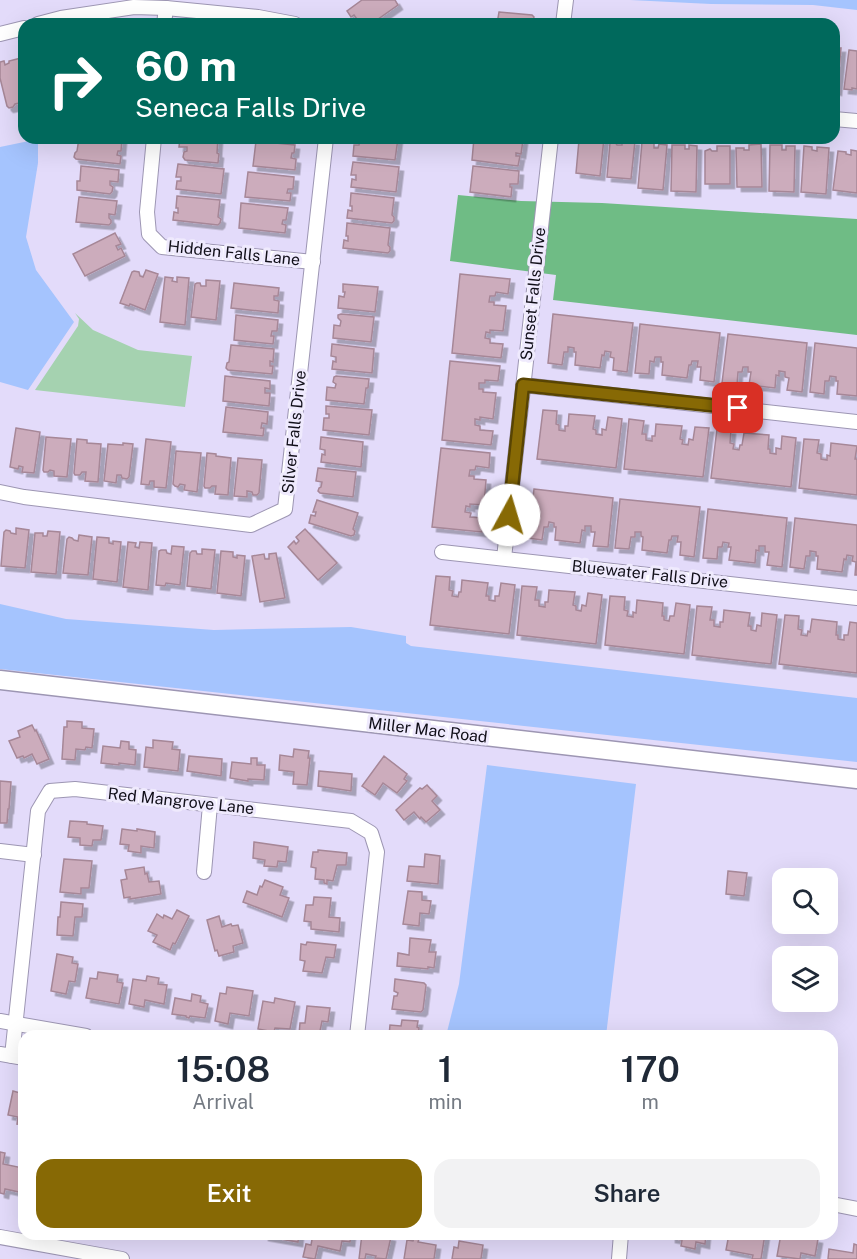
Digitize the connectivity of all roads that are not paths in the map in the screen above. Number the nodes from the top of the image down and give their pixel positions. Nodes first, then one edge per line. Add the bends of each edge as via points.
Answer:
1 (566, 0) edge
2 (166, 8) junction
3 (61, 18) edge
4 (165, 18) edge
5 (263, 18) edge
6 (564, 18) edge
7 (18, 30) edge
8 (0, 34) edge
9 (840, 120) edge
10 (857, 121) edge
11 (153, 144) edge
12 (325, 144) edge
13 (550, 144) edge
14 (313, 262) junction
15 (523, 385) junction
16 (857, 422) edge
17 (0, 492) edge
18 (442, 552) dead end
19 (504, 558) junction
20 (857, 598) edge
21 (0, 680) edge
22 (857, 779) edge
23 (210, 805) junction
24 (0, 851) edge
25 (34, 855) junction
26 (204, 872) dead end
27 (0, 1021) edge
28 (14, 1023) junction
29 (53, 1030) edge
30 (358, 1030) edge
31 (12, 1056) edge
32 (838, 1205) edge
33 (857, 1209) edge
34 (0, 1237) edge
35 (621, 1240) edge
36 (122, 1259) edge
37 (619, 1259) edge

1 - 6 street
2 - 3 street via 134,7
2 - 4 street
2 - 5 street
7 - 8 street
9 - 10 street
11 - 14 street, Hidden Falls Lane via 147,212 149,234 162,247
12 - 14 street, Silver Falls Drive
13 - 15 street, Sunset Falls Drive
14 - 17 street, Silver Falls Drive via 285,509 251,525
15 - 16 street
15 - 19 street, Sunset Falls Drive
18 - 19 street, Bluewater Falls Drive
19 - 20 street, Bluewater Falls Drive
21 - 22 street, Miller Mac Road
23 - 25 street, Red Mangrove Lane via 75,789 50,791 38,811
23 - 26 street
23 - 30 street, Red Mangrove Lane via 351,821 371,833 377,852
24 - 25 street
25 - 28 street, Red Mangrove Lane
27 - 28 street
28 - 29 street
28 - 31 street, Red Mangrove Lane
32 - 33 street
34 - 36 street
35 - 37 street

